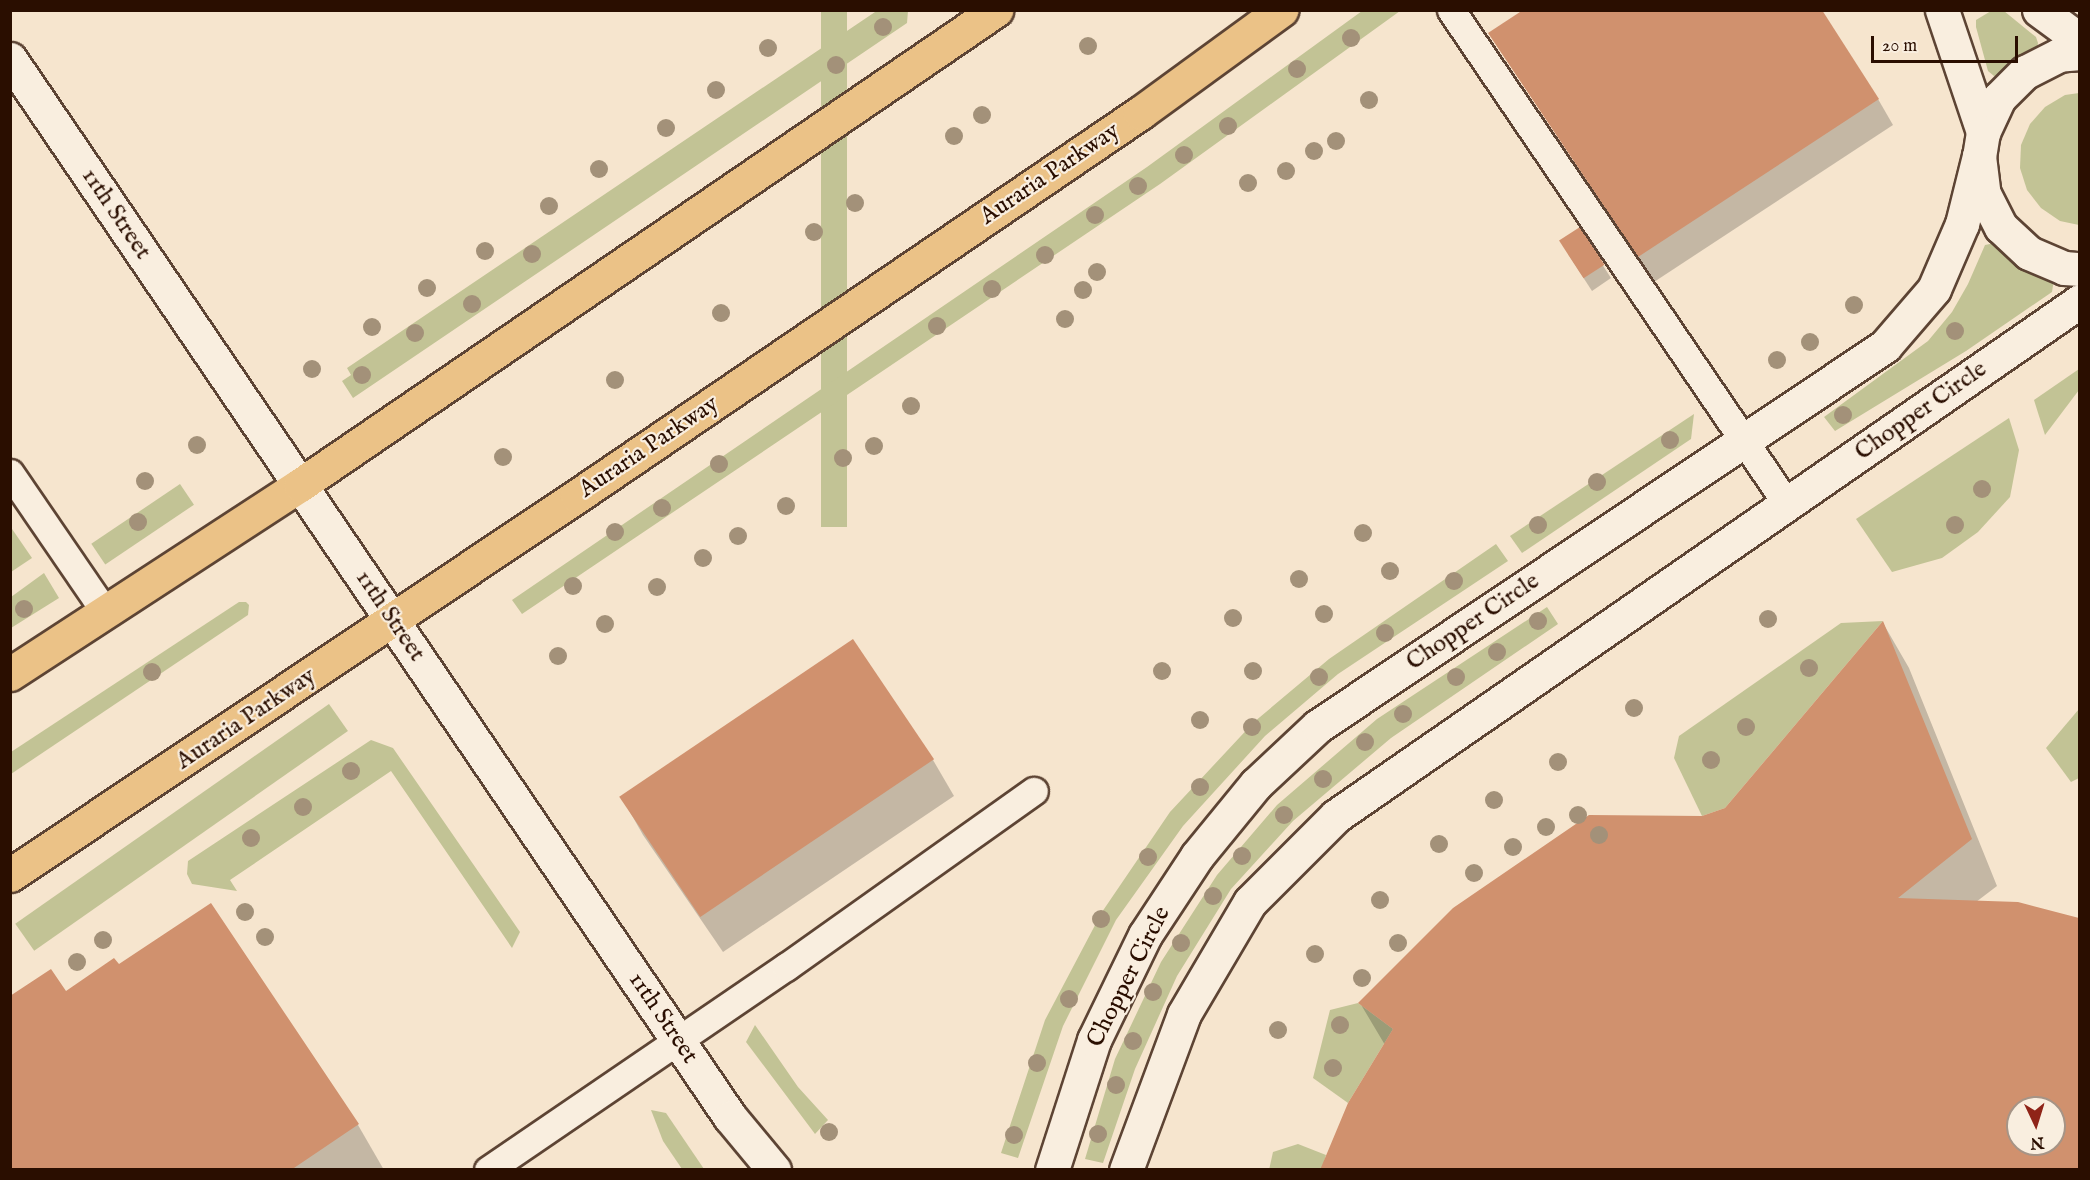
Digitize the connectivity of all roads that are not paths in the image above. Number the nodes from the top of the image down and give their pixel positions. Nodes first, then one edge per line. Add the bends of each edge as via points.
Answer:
1 (996, 10) edge
2 (1281, 10) edge
3 (1451, 10) edge
4 (1942, 10) edge
5 (2039, 10) edge
6 (2079, 39) edge
7 (2079, 53) edge
8 (10, 59) edge
9 (1981, 144) junction
10 (2079, 269) edge
11 (2079, 300) edge
12 (1744, 440) junction
13 (10, 473) edge
14 (300, 485) junction
15 (1786, 504) junction
16 (105, 612) junction
17 (393, 621) junction
18 (10, 674) edge
19 (1034, 791) dead end
20 (10, 875) edge
21 (679, 1041) junction
22 (488, 1170) edge
23 (774, 1170) edge
24 (1052, 1170) edge
25 (1126, 1170) edge

1 - 14 main road
2 - 17 main road, Auraria Parkway via 1140,113
3 - 12 lane
4 - 9 street
5 - 6 street
7 - 9 street, Chopper Circle via 2059,55 2025,72 1999,98
8 - 14 street, 11th Street
9 - 10 street via 1984,194 2001,227 2028,253 2064,268
9 - 12 street, Chopper Circle via 1962,224 1934,289 1885,346
11 - 15 street, Chopper Circle
12 - 15 lane
12 - 24 street, Chopper Circle via 1318,726 1256,784 1197,856 1145,935 1094,1040
13 - 16 lane
14 - 16 main road
14 - 17 street, 11th Street
15 - 25 street, Chopper Circle via 1336,816 1250,902 1184,1014
16 - 18 main road
17 - 20 main road, Auraria Parkway
17 - 21 street, 11th Street
19 - 21 lane
21 - 22 lane
21 - 23 street, 11th Street via 730,1117

